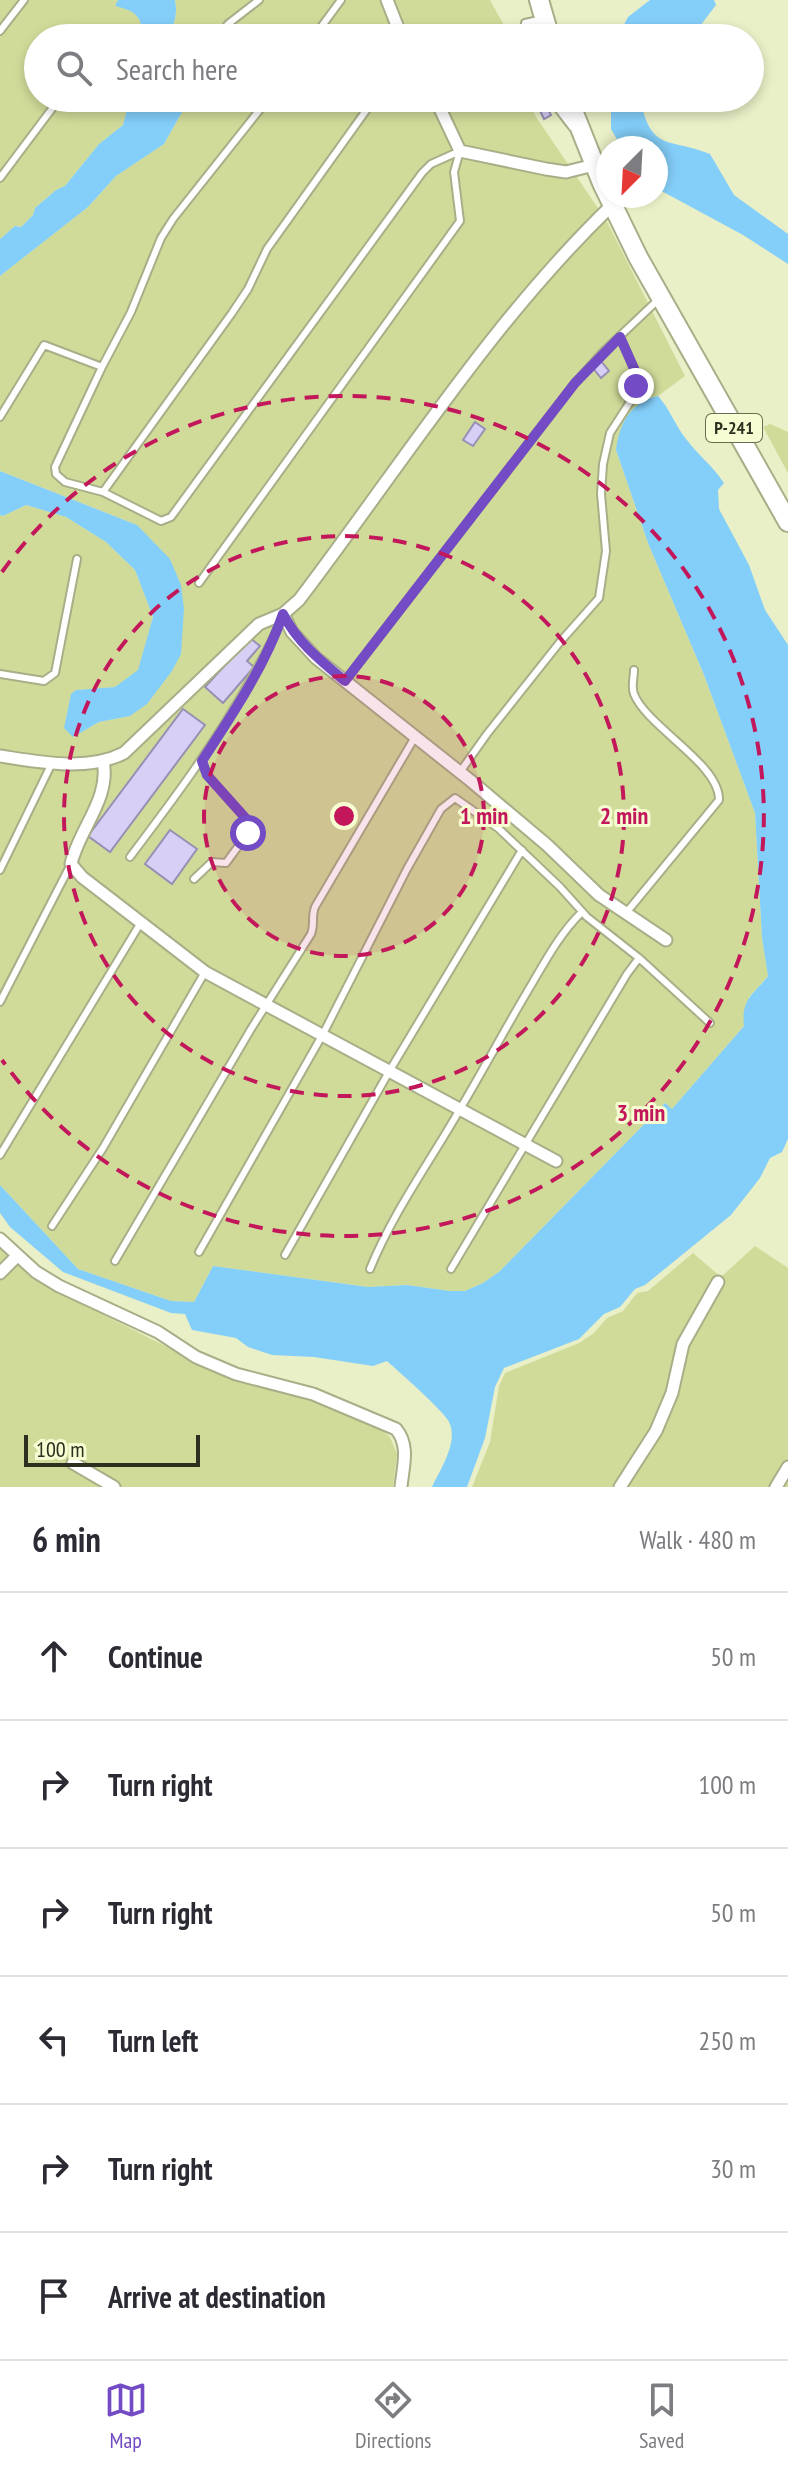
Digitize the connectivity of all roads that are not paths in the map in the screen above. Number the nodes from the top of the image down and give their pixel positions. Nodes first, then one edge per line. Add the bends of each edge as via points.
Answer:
1 (24, 0) edge
2 (259, 0) edge
3 (341, 0) edge
4 (387, 0) edge
5 (539, 0) edge
6 (228, 24) edge
7 (323, 24) edge
8 (396, 24) edge
9 (546, 24) edge
10 (0, 31) edge
11 (50, 112) edge
12 (258, 112) edge
13 (365, 112) edge
14 (442, 112) edge
15 (561, 112) edge
16 (573, 112) edge
17 (584, 140) junction
18 (460, 151) junction
19 (594, 165) junction
20 (596, 169) edge
21 (0, 178) edge
22 (609, 208) edge
23 (614, 208) edge
24 (660, 298) junction
25 (620, 337) junction
26 (102, 367) junction
27 (0, 417) edge
28 (103, 492) junction
29 (788, 522) edge
30 (77, 559) dead end
31 (199, 583) dead end
32 (283, 614) junction
33 (634, 670) dead end
34 (0, 674) edge
35 (345, 681) junction
36 (415, 737) junction
37 (0, 756) edge
38 (103, 761) junction
39 (202, 761) junction
40 (52, 763) junction
41 (460, 772) junction
42 (522, 850) junction
43 (130, 857) dead end
44 (71, 864) junction
45 (0, 870) edge
46 (194, 879) dead end
47 (582, 912) junction
48 (626, 913) junction
49 (140, 924) junction
50 (666, 940) dead end
51 (639, 958) junction
52 (205, 972) junction
53 (0, 1002) edge
54 (268, 1004) junction
55 (710, 1023) dead end
56 (323, 1034) junction
57 (390, 1070) junction
58 (461, 1108) junction
59 (526, 1143) junction
60 (0, 1155) edge
61 (556, 1161) dead end
62 (52, 1226) dead end
63 (0, 1239) edge
64 (199, 1252) dead end
65 (285, 1255) dead end
66 (17, 1256) junction
67 (115, 1261) dead end
68 (370, 1269) dead end
69 (451, 1269) dead end
70 (0, 1273) edge
71 (718, 1282) dead end
72 (73, 1463) dead end
73 (788, 1467) edge
74 (114, 1487) edge
75 (401, 1487) edge
76 (620, 1487) edge
77 (776, 1487) edge

1 - 10 lane
2 - 6 lane
3 - 7 lane
4 - 8 street
5 - 9 highway
11 - 21 lane
12 - 26 lane via 173,219
13 - 28 lane via 267,249 232,313
14 - 18 street
15 - 17 lane
16 - 17 highway, Р-241
17 - 19 highway, Р-241
18 - 19 street via 556,171
18 - 28 lane via 422,173 171,517 154,519
18 - 31 lane via 454,172 460,221
19 - 20 highway, Р-241
22 - 32 street via 521,301 299,600
23 - 24 highway, Р-241
24 - 25 lane
24 - 29 highway, Р-241
25 - 35 lane via 575,383
25 - 41 lane via 636,373 636,386 610,433 603,464 606,551 599,598
26 - 27 lane via 44,345
26 - 28 lane via 55,467 65,482
30 - 34 lane via 55,673 44,681
32 - 35 street via 292,632
32 - 38 street via 259,624 124,753
32 - 39 lane
33 - 48 lane via 633,691 643,709 695,760 719,792 719,800
35 - 36 street
36 - 41 street
36 - 54 lane via 315,907 311,934
37 - 40 street
38 - 40 street
38 - 44 street via 103,792
39 - 43 lane
39 - 46 lane via 207,775 249,822 248,833 226,863 212,862
40 - 45 lane
41 - 48 street
42 - 47 lane
42 - 56 lane via 455,798 441,809
42 - 57 lane
44 - 49 street
44 - 53 lane
47 - 51 lane
47 - 58 lane via 541,969
48 - 50 street
49 - 52 street
49 - 60 lane
51 - 55 lane
51 - 59 lane
52 - 54 street
52 - 62 lane
54 - 56 street
54 - 67 lane
56 - 57 street
56 - 64 lane
57 - 58 street
57 - 65 lane
58 - 59 street
58 - 68 lane
59 - 61 street
59 - 69 lane
63 - 66 street
66 - 70 street
66 - 75 street via 59,1286 220,1368 313,1394 396,1429 406,1449
71 - 76 street via 683,1344 672,1393 656,1431
72 - 74 street
73 - 77 street

